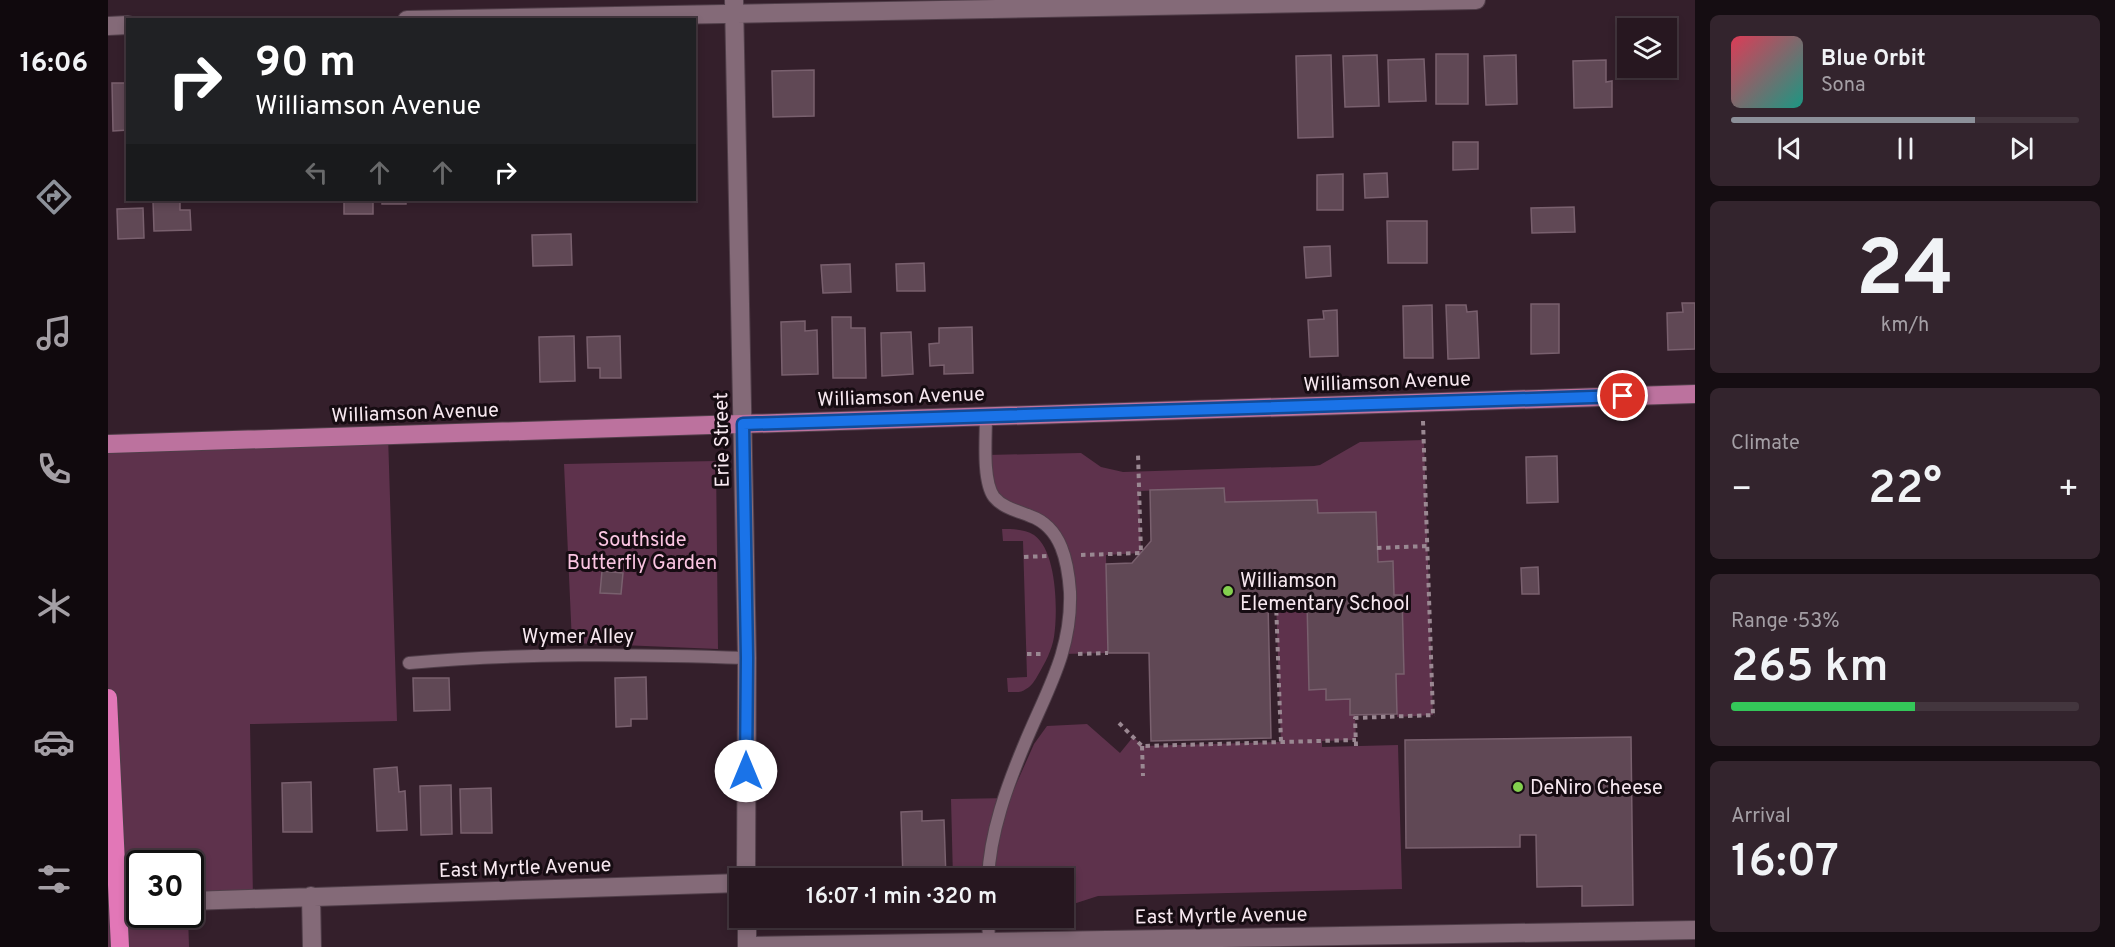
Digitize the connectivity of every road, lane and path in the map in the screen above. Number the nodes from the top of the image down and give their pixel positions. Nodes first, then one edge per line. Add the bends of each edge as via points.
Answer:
1 (1476, 0) edge
2 (735, 6) edge
3 (454, 18) edge
4 (126, 25) edge
5 (108, 26) edge
6 (1695, 394) edge
7 (1423, 403) junction
8 (986, 416) junction
9 (743, 424) junction
10 (108, 444) edge
11 (1138, 454) dead end
12 (1428, 546) junction
13 (1377, 548) dead end
14 (1064, 556) junction
15 (1024, 557) dead end
16 (1276, 602) dead end
17 (747, 658) junction
18 (409, 663) dead end
19 (108, 698) edge
20 (1119, 723) dead end
21 (1356, 740) junction
22 (1281, 742) junction
23 (1142, 746) junction
24 (1356, 746) dead end
25 (1143, 776) dead end
26 (746, 868) edge
27 (989, 868) edge
28 (729, 883) edge
29 (311, 896) junction
30 (204, 900) edge
31 (747, 928) edge
32 (988, 928) edge
33 (1695, 930) edge
34 (1535, 940) edge
35 (989, 941) junction
36 (120, 947) edge
37 (312, 947) edge
38 (747, 947) edge

1 - 2 street
2 - 3 street
2 - 9 street, Erie Street
4 - 5 street
6 - 7 main road, Williamson Avenue
7 - 8 main road, Williamson Avenue
7 - 12 path
8 - 9 main road, Williamson Avenue
8 - 14 lane via 988,481 994,497 1051,529
9 - 10 main road, Williamson Avenue
9 - 17 street, Erie Street
11 - 14 path via 1141,553
12 - 13 path
12 - 21 path via 1434,715 1355,718
14 - 15 path
14 - 27 lane via 1070,591 1066,645 1000,808
16 - 22 path
17 - 18 lane, Wymer Alley via 579,654
17 - 26 street, Erie Street
19 - 36 highway
20 - 23 path
21 - 22 path
21 - 24 path
22 - 23 path
23 - 25 path
28 - 29 street, East Myrtle Avenue
29 - 30 street, East Myrtle Avenue
29 - 37 street
31 - 38 street
32 - 35 lane
33 - 34 street, East Myrtle Avenue
34 - 35 street, East Myrtle Avenue
35 - 38 street, East Myrtle Avenue

